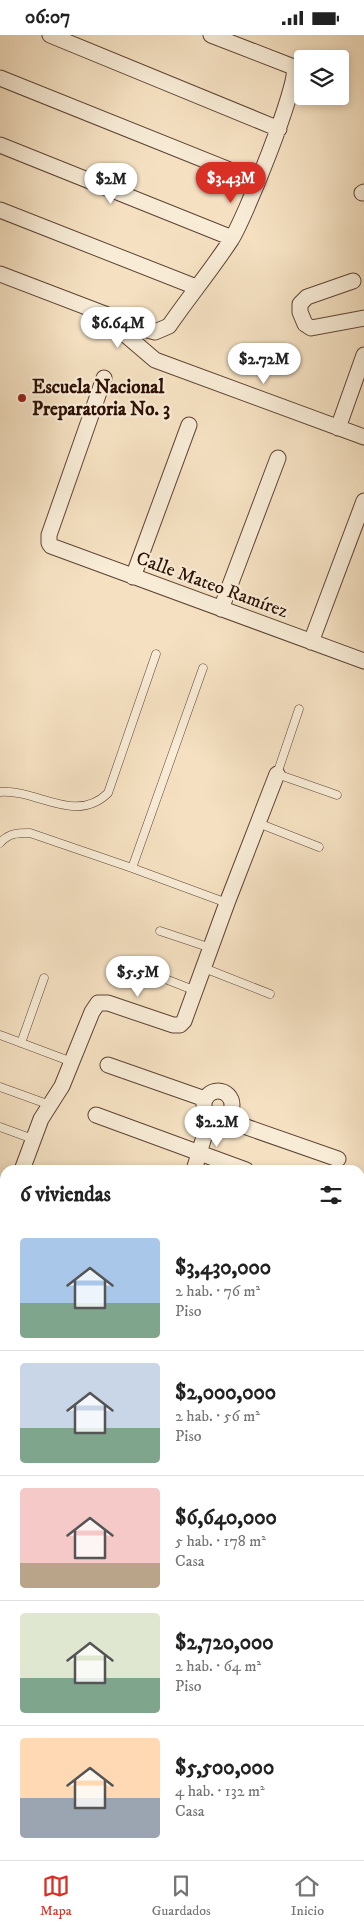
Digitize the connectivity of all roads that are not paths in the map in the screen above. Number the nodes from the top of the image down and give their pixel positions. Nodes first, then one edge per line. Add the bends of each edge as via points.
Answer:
1 (50, 35) edge
2 (211, 35) edge
3 (0, 78) edge
4 (279, 129) junction
5 (0, 145) edge
6 (257, 181) junction
7 (0, 210) edge
8 (232, 238) junction
9 (0, 274) edge
10 (353, 281) dead end
11 (196, 287) junction
12 (102, 313) junction
13 (364, 317) edge
14 (364, 355) edge
15 (104, 378) dead end
16 (189, 425) dead end
17 (338, 428) junction
18 (364, 437) edge
19 (278, 458) dead end
20 (364, 501) edge
21 (133, 577) junction
22 (221, 609) junction
23 (310, 642) junction
24 (156, 654) dead end
25 (364, 661) edge
26 (203, 667) dead end
27 (299, 709) dead end
28 (277, 774) junction
29 (0, 792) edge
30 (337, 795) dead end
31 (258, 823) junction
32 (0, 843) edge
33 (319, 847) dead end
34 (132, 867) junction
35 (226, 903) junction
36 (160, 931) dead end
37 (211, 948) junction
38 (204, 969) junction
39 (145, 971) dead end
40 (44, 978) dead end
41 (196, 991) junction
42 (270, 993) dead end
43 (0, 1035) edge
44 (21, 1043) junction
45 (72, 1061) junction
46 (108, 1065) dead end
47 (0, 1087) edge
48 (205, 1099) junction
49 (50, 1105) junction
50 (96, 1115) dead end
51 (228, 1115) junction
52 (210, 1117) junction
53 (0, 1127) edge
54 (33, 1139) junction
55 (200, 1153) junction
56 (338, 1159) dead end
57 (24, 1165) edge
58 (196, 1165) edge
59 (232, 1165) edge

1 - 4 street
2 - 4 street via 294,69
3 - 6 street
4 - 6 street
5 - 8 street
6 - 8 street
7 - 11 street
8 - 11 street
9 - 12 street
10 - 13 street via 302,300 300,311 305,325 311,328
11 - 12 street via 169,326 155,332
12 - 17 street via 154,360
14 - 17 street
15 - 21 street, Calle Mateo Ramírez via 49,535 49,543 54,549
16 - 21 street
17 - 18 street
19 - 22 street
20 - 23 street
21 - 22 street, Calle Mateo Ramírez
22 - 23 street, Calle Mateo Ramírez
23 - 25 street, Calle Mateo Ramírez
24 - 29 lane via 108,793 92,805 68,806 14,791
26 - 34 lane
27 - 28 lane
28 - 30 lane
28 - 31 street
31 - 33 lane
31 - 35 street
32 - 34 lane via 6,836 30,833
34 - 35 lane
35 - 37 street
36 - 37 lane
37 - 38 street
38 - 41 street
38 - 42 lane
39 - 41 lane
40 - 44 lane
41 - 45 street via 180,1025 108,1003 98,1003
43 - 44 lane
44 - 45 lane
45 - 49 street
46 - 48 street
47 - 49 lane
48 - 51 street via 211,1092 226,1093 232,1101
48 - 52 street via 204,1109
49 - 54 street
50 - 55 street
51 - 52 street via 220,1119
51 - 56 street via 235,1123
52 - 55 street
53 - 54 lane
54 - 57 street
55 - 58 street
55 - 59 street

